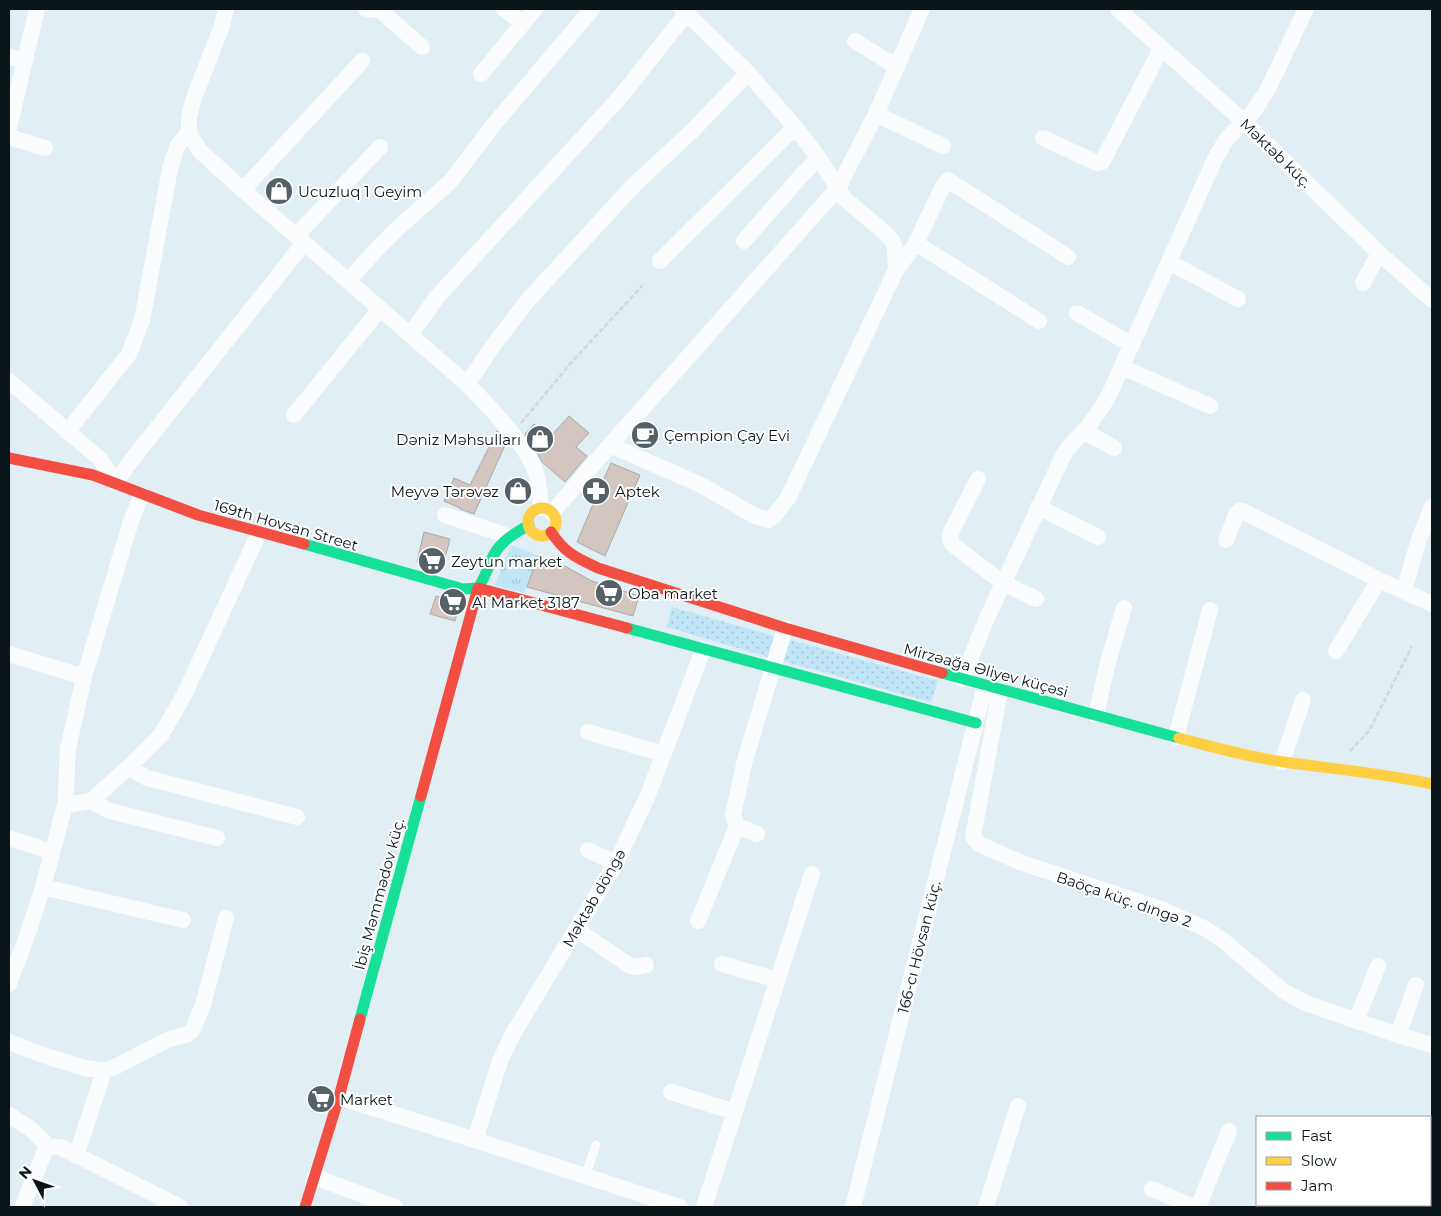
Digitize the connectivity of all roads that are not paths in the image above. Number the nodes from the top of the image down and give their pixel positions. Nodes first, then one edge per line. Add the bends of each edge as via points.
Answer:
1 (37, 9) edge
2 (226, 9) edge
3 (366, 9) edge
4 (504, 9) edge
5 (535, 9) edge
6 (592, 9) edge
7 (922, 9) edge
8 (1118, 9) edge
9 (1306, 9) edge
10 (684, 11) edge
11 (523, 23) junction
12 (855, 41) dead end
13 (422, 46) dead end
14 (1161, 49) junction
15 (17, 59) edge
16 (362, 61) dead end
17 (896, 67) junction
18 (748, 73) junction
19 (481, 74) dead end
20 (876, 114) junction
21 (1242, 121) junction
22 (795, 127) junction
23 (9, 128) edge
24 (189, 131) junction
25 (9, 137) edge
26 (1043, 138) dead end
27 (943, 146) dead end
28 (380, 147) dead end
29 (45, 148) dead end
30 (819, 158) junction
31 (838, 188) junction
32 (243, 190) junction
33 (300, 240) junction
34 (744, 241) dead end
35 (916, 243) junction
36 (1379, 253) junction
37 (1068, 257) dead end
38 (660, 261) dead end
39 (1169, 262) junction
40 (896, 270) junction
41 (348, 281) junction
42 (1363, 283) dead end
43 (1238, 299) dead end
44 (1432, 300) edge
45 (380, 309) junction
46 (1077, 313) dead end
47 (1038, 321) dead end
48 (410, 335) junction
49 (1132, 345) junction
50 (1122, 367) junction
51 (9, 381) edge
52 (467, 384) junction
53 (1210, 406) dead end
54 (294, 415) dead end
55 (1084, 431) junction
56 (67, 432) junction
57 (610, 445) junction
58 (1114, 448) dead end
59 (9, 458) edge
60 (978, 479) dead end
61 (116, 483) junction
62 (142, 495) junction
63 (1432, 507) edge
64 (1038, 508) junction
65 (547, 511) junction
66 (445, 516) dead end
67 (528, 525) junction
68 (551, 532) junction
69 (259, 534) junction
70 (508, 538) junction
71 (1098, 538) dead end
72 (1226, 540) dead end
73 (1379, 580) junction
74 (1003, 584) junction
75 (478, 588) junction
76 (1404, 591) junction
77 (1036, 599) dead end
78 (1432, 604) edge
79 (1124, 608) dead end
80 (1210, 610) dead end
81 (784, 628) junction
82 (702, 650) junction
83 (1336, 651) dead end
84 (9, 654) edge
85 (772, 668) junction
86 (84, 676) junction
87 (962, 680) junction
88 (993, 688) junction
89 (1303, 700) dead end
90 (1096, 715) junction
91 (976, 723) junction
92 (588, 732) dead end
93 (1176, 737) junction
94 (664, 754) junction
95 (1282, 762) junction
96 (131, 765) junction
97 (1432, 784) edge
98 (90, 801) junction
99 (65, 805) junction
100 (297, 817) dead end
101 (737, 826) junction
102 (758, 834) dead end
103 (9, 838) edge
104 (217, 838) dead end
105 (588, 850) dead end
106 (52, 852) junction
107 (616, 863) junction
108 (812, 874) dead end
109 (43, 887) junction
110 (226, 918) dead end
111 (183, 920) dead end
112 (698, 921) dead end
113 (576, 929) junction
114 (722, 964) dead end
115 (646, 965) dead end
116 (1378, 966) dead end
117 (778, 980) junction
118 (9, 984) edge
119 (1416, 985) dead end
120 (1356, 1021) junction
121 (1398, 1035) junction
122 (9, 1042) edge
123 (1432, 1045) edge
124 (104, 1071) junction
125 (671, 1092) dead end
126 (339, 1097) junction
127 (1018, 1106) dead end
128 (735, 1112) junction
129 (9, 1115) edge
130 (1229, 1131) dead end
131 (475, 1140) junction
132 (596, 1145) dead end
133 (49, 1147) junction
134 (76, 1156) junction
135 (586, 1176) junction
136 (315, 1178) junction
137 (1152, 1189) dead end
138 (22, 1207) edge
139 (180, 1207) edge
140 (305, 1207) edge
141 (395, 1207) edge
142 (680, 1207) edge
143 (704, 1207) edge
144 (853, 1207) edge
145 (986, 1207) edge
146 (1196, 1207) edge

1 - 15 street
2 - 24 street via 193,100
3 - 13 street via 380,10
4 - 11 street
5 - 11 street
6 - 41 street via 495,123 450,182 376,249
7 - 17 street
8 - 14 street, Məktəb küç.
9 - 21 street via 1267,91 1253,112
10 - 18 street
10 - 48 street via 621,96 437,297
11 - 19 street
12 - 17 street
14 - 21 street, Məktəb küç.
14 - 26 street via 1102,162 1097,163
15 - 23 street
16 - 32 street
17 - 20 street
18 - 22 street
18 - 52 street via 634,185 528,300
20 - 27 street
20 - 31 street
21 - 36 street, Məktəb küç.
21 - 39 street via 1215,159
22 - 30 street
22 - 38 street
24 - 32 street via 200,151
24 - 56 street via 177,147 170,169 142,320 129,354
25 - 29 street
28 - 33 street
30 - 31 street
30 - 34 street
31 - 40 street via 852,206 892,240
31 - 57 street
32 - 33 street
33 - 41 street
33 - 61 street
35 - 37 street via 948,180
35 - 40 street
35 - 47 street
36 - 42 street
36 - 44 street, Məktəb küç.
39 - 43 street
39 - 49 street
40 - 57 street via 788,498 768,520 701,485
41 - 45 street
45 - 48 street
45 - 54 street
46 - 49 street
48 - 52 street
49 - 50 street
50 - 53 street
50 - 55 street via 1103,405
51 - 56 street
52 - 65 street via 488,405 530,459
55 - 58 street
55 - 64 street via 1062,456
56 - 61 street via 100,459
57 - 65 street
59 - 61 street, 169th Hovsan Street via 73,470
60 - 74 street via 950,539 952,544
61 - 62 street, 169th Hovsan Street
62 - 69 street, 169th Hovsan Street
62 - 86 street via 131,521
63 - 76 street via 1418,539
64 - 71 street
64 - 74 street
65 - 67 street via 536,509
65 - 68 street via 556,521
66 - 70 street
67 - 68 street via 536,534 544,536
67 - 70 street
68 - 81 street, Mirzəağa Əliyev küçəsi via 565,550 582,562
69 - 75 street, 169th Hovsan Street via 463,589
69 - 96 street via 184,696 161,735
70 - 75 street via 495,552
72 - 73 street via 1236,515 1243,511
73 - 76 street
73 - 83 street
74 - 77 street
74 - 87 street
75 - 82 street, 169th Hovsan Street
75 - 126 street, İbiş Məmmədov küç.
76 - 78 street
79 - 90 street
80 - 93 street
81 - 85 street
81 - 87 street, Mirzəağa Əliyev küçəsi
82 - 85 street, 169th Hovsan Street
82 - 94 street, Məktəb döngə
84 - 86 street
85 - 91 street, 169th Hovsan Street
85 - 101 street via 745,760 733,815
86 - 99 street via 68,749
87 - 88 street, Mirzəağa Əliyev küçəsi
88 - 90 street, Mirzəağa Əliyev küçəsi
88 - 91 street, 166-cı Hövsan küç.
88 - 120 street, Baöça küç. dıngə 2 via 972,837 978,844 1022,863 1161,909 1206,928 1282,990 1305,1003
89 - 95 street
90 - 93 street, Mirzəağa Əliyev küçəsi
91 - 144 street, 166-cı Hövsan küç.
92 - 94 street
93 - 95 street, Mirzəağa Əliyev küçəsi
94 - 107 street, Məktəb döngə
95 - 97 street, Mirzəağa Əliyev küçəsi via 1402,777
96 - 98 street
96 - 100 street via 147,778
98 - 99 street
98 - 104 street via 110,810
99 - 106 street
101 - 102 street
101 - 112 street
103 - 106 street
105 - 107 street
106 - 109 street
107 - 113 street, Məktəb döngə
108 - 117 street
109 - 111 street
109 - 118 street
110 - 124 street via 203,1005 192,1031
113 - 115 street via 630,966
113 - 131 street, Məktəb döngə via 500,1061
114 - 117 street
116 - 120 street
117 - 128 street
119 - 121 street
120 - 121 street, Baöça küç. dıngə 2
121 - 123 street, Baöça küç. dıngə 2
122 - 124 street via 46,1056
124 - 134 street
125 - 128 street
126 - 131 street
126 - 136 street, İbiş Məmmədov küç.
127 - 145 street
128 - 143 street
129 - 133 street
130 - 146 street
131 - 135 street
132 - 135 lane
133 - 134 street via 60,1148
133 - 138 street
134 - 139 street
135 - 142 street
136 - 140 street, İbiş Məmmədov küç.
136 - 141 street
137 - 146 street

